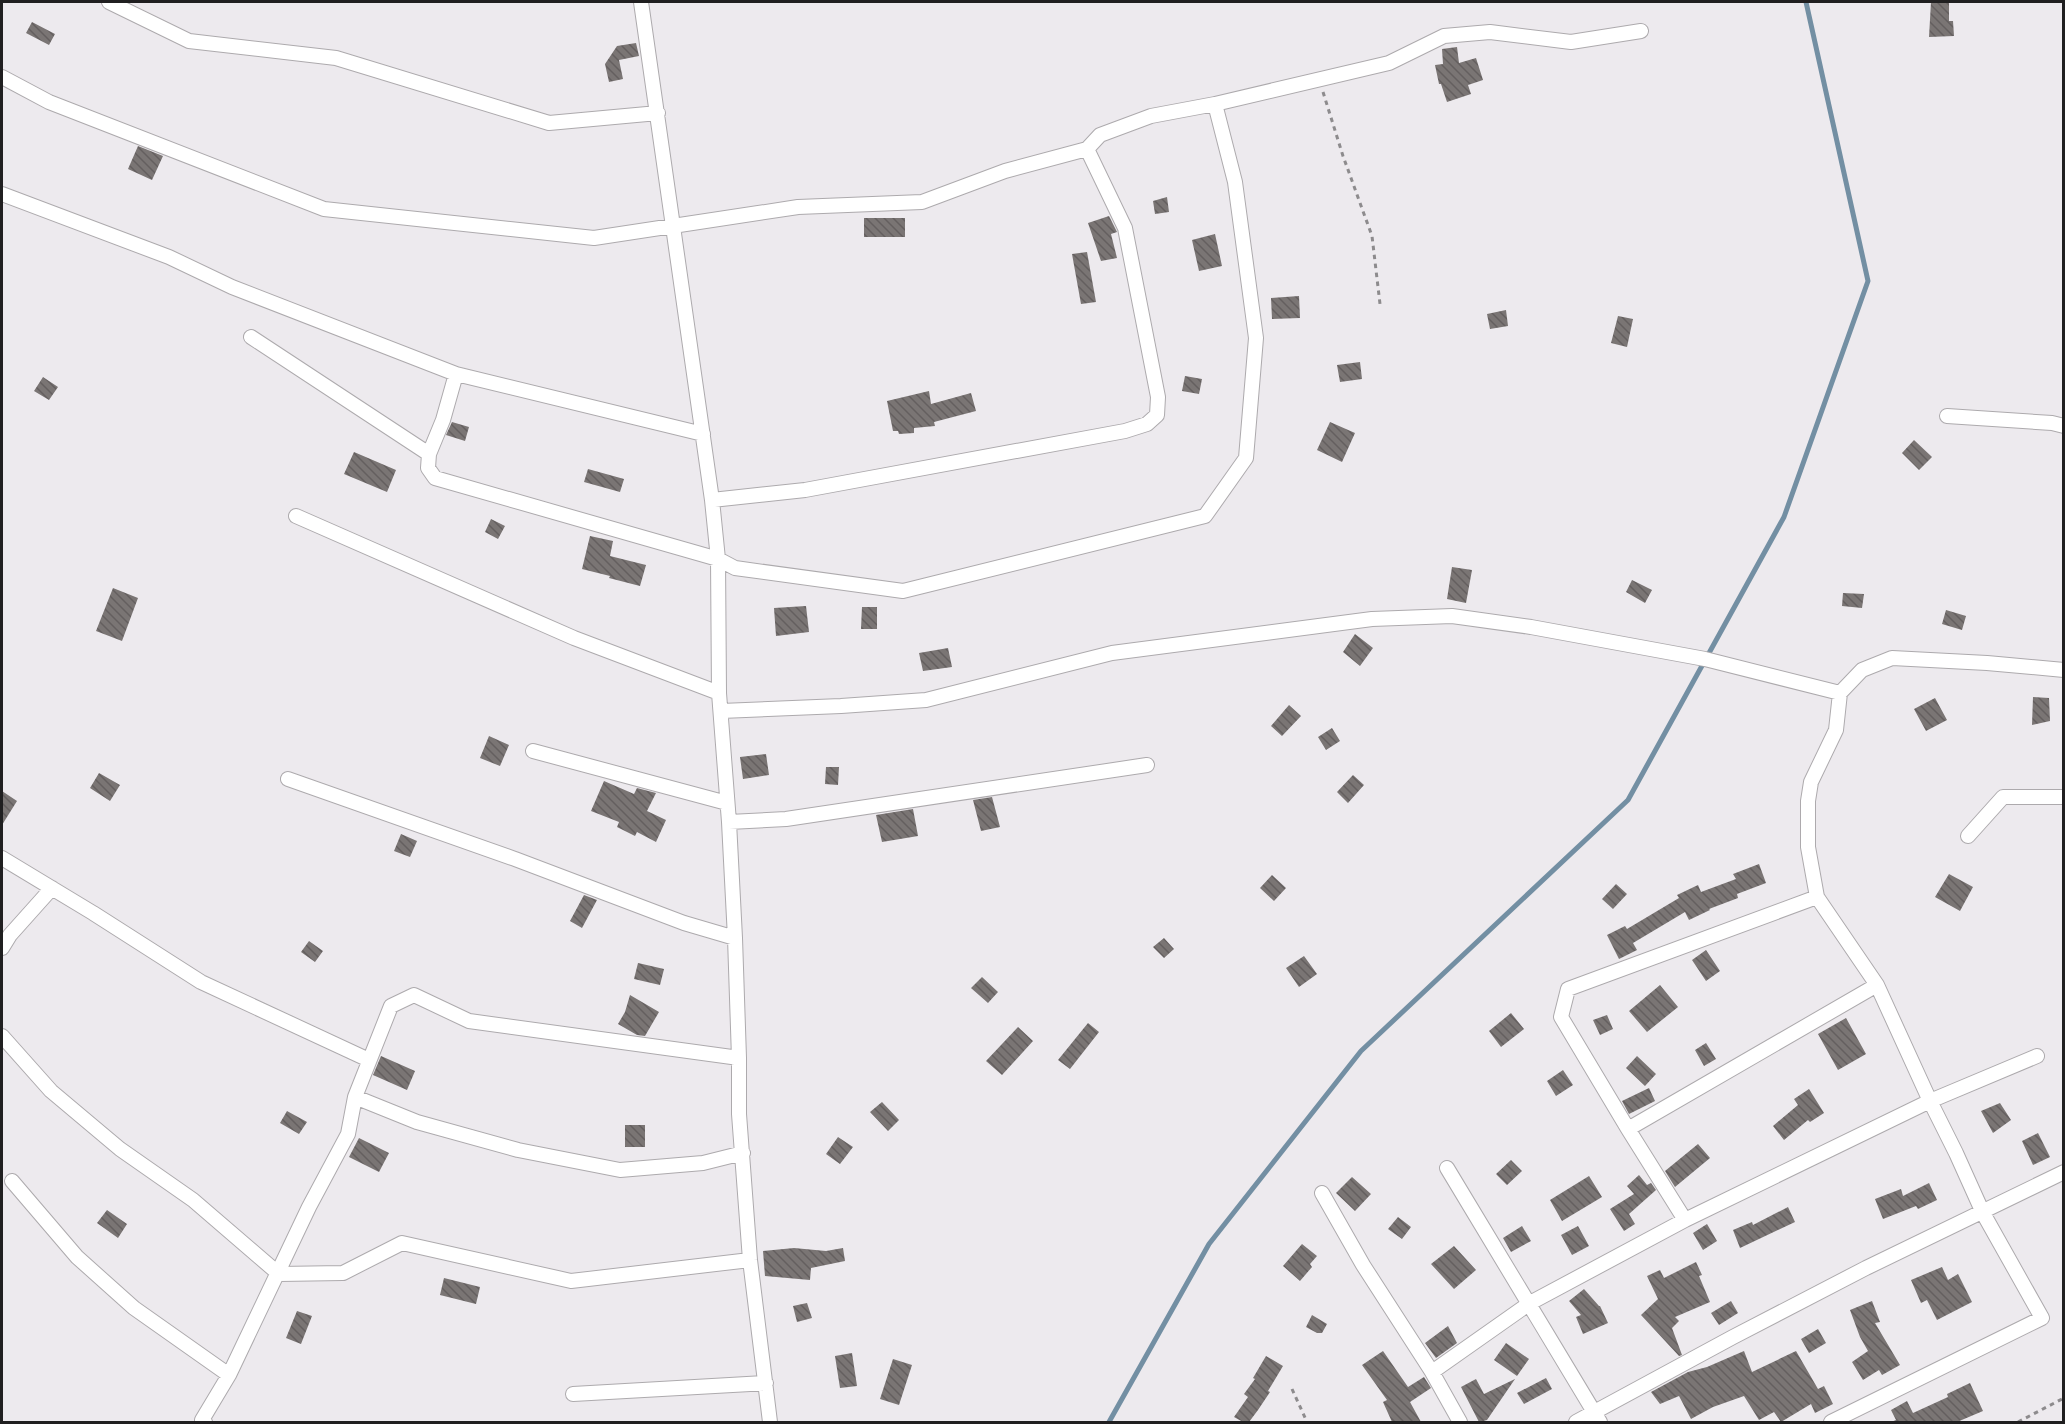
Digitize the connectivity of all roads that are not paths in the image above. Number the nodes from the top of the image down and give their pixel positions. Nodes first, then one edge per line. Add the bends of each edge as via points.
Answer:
1 (109, 2) edge
2 (641, 2) edge
3 (1641, 31) dead end
4 (2, 77) edge
5 (1215, 104) junction
6 (658, 113) junction
7 (1087, 149) junction
8 (2, 194) edge
9 (674, 226) junction
10 (251, 337) dead end
11 (456, 374) junction
12 (1947, 416) dead end
13 (2064, 426) edge
14 (703, 434) junction
15 (429, 454) junction
16 (712, 500) junction
17 (296, 516) dead end
18 (718, 559) junction
19 (2064, 670) edge
20 (719, 693) junction
21 (1840, 693) junction
22 (721, 711) junction
23 (533, 751) dead end
24 (1147, 765) dead end
25 (288, 779) dead end
26 (2064, 797) edge
27 (727, 803) junction
28 (729, 822) junction
29 (1968, 836) dead end
30 (2, 858) edge
31 (52, 888) junction
32 (1817, 897) junction
33 (735, 938) junction
34 (2, 948) edge
35 (1877, 985) junction
36 (2, 1036) edge
37 (2037, 1056) dead end
38 (739, 1058) junction
39 (369, 1060) junction
40 (356, 1097) junction
41 (1930, 1101) junction
42 (1628, 1129) junction
43 (743, 1153) junction
44 (1447, 1168) dead end
45 (2064, 1172) edge
46 (12, 1181) dead end
47 (1322, 1193) dead end
48 (1983, 1213) junction
49 (1685, 1220) junction
50 (750, 1260) junction
51 (279, 1274) junction
52 (1530, 1304) junction
53 (1432, 1372) junction
54 (229, 1376) junction
55 (766, 1383) junction
56 (573, 1394) dead end
57 (1597, 1417) edge
58 (205, 1422) edge
59 (770, 1422) edge
60 (1460, 1422) edge
61 (1576, 1422) edge
62 (1831, 1422) edge

1 - 6 street via 189,41 336,58 549,123
2 - 6 street
3 - 5 street via 1571,42 1490,32 1444,36 1389,63
4 - 9 street via 49,102 324,209 594,238
5 - 7 street via 1151,116 1100,135
5 - 18 street via 1235,182 1256,338 1246,458 1204,516 903,591 735,568
6 - 9 street
7 - 9 street via 1005,171 922,202 798,207
7 - 16 street via 1125,228 1158,397 1157,415 1147,424 1125,431 806,490
8 - 11 street via 170,257 232,287
9 - 14 street
10 - 15 street
11 - 14 street
11 - 15 street
12 - 13 street
14 - 16 street
15 - 18 street via 428,468 435,478
16 - 18 street
17 - 20 street via 574,638
18 - 20 street
19 - 21 street via 1892,658 1862,670
20 - 22 street
21 - 22 street via 1705,659 1452,616 1372,619 1112,653 926,700
21 - 32 street via 1836,730 1811,782 1808,801 1808,847
22 - 27 street
23 - 27 street
24 - 28 street via 786,819
25 - 33 street
26 - 29 street via 2003,797
27 - 28 street
28 - 33 street
30 - 31 street
31 - 34 street
31 - 39 street via 201,981
32 - 35 street
32 - 42 street via 1568,989 1561,1017
33 - 38 street
35 - 41 street
35 - 42 street
36 - 51 street via 51,1091 120,1149 193,1200
37 - 41 street
38 - 39 street via 469,1021 414,995 391,1006
38 - 43 street
39 - 40 street
40 - 43 street via 417,1122 518,1150 620,1170 703,1163
40 - 51 street via 348,1134
41 - 48 street
41 - 49 street
42 - 49 street
43 - 50 street
44 - 52 street
45 - 48 street
46 - 54 street via 77,1257 134,1308
47 - 53 street
48 - 57 street via 1733,1337
48 - 62 street via 2042,1318
49 - 52 street
50 - 51 street via 571,1281 402,1243 343,1273
50 - 55 street
51 - 54 street
52 - 53 street
52 - 57 street
53 - 60 street
54 - 58 street via 202,1420
55 - 56 street
55 - 59 street
57 - 61 street

